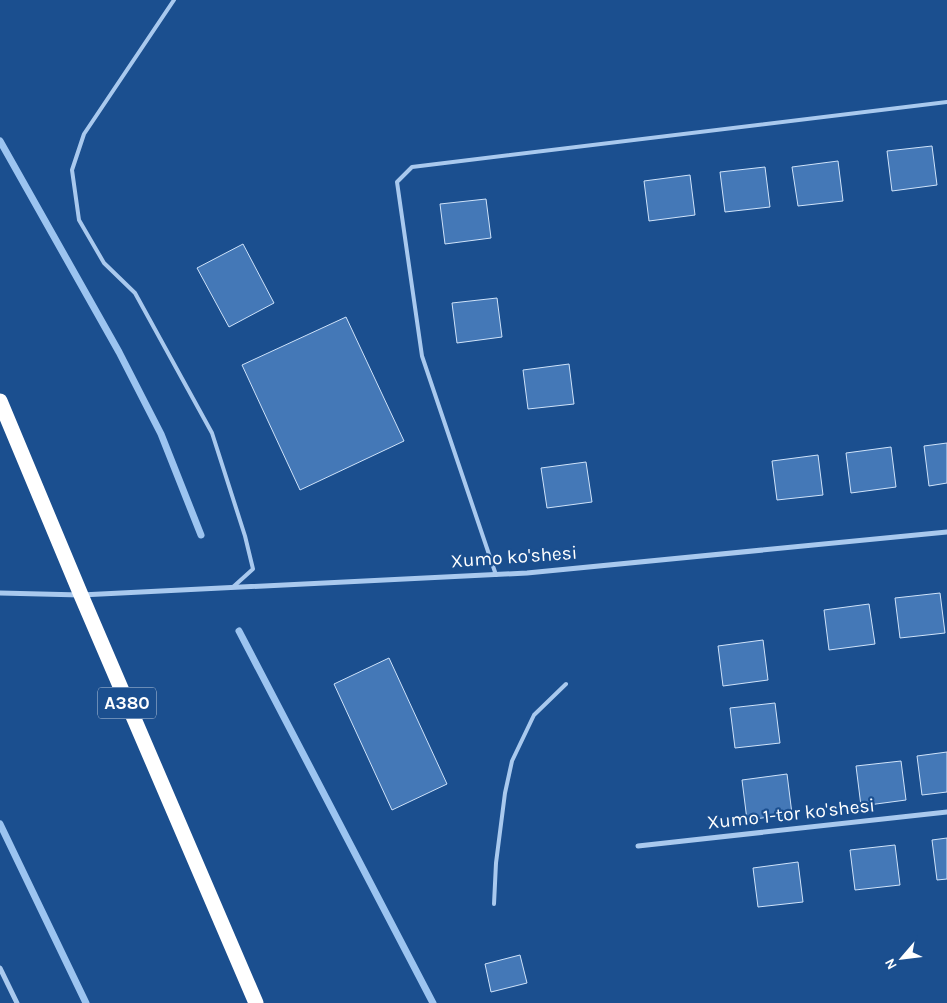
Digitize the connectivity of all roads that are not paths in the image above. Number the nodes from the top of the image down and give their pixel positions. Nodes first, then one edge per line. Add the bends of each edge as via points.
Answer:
1 (174, 0) edge
2 (947, 102) edge
3 (0, 401) edge
4 (947, 532) edge
5 (496, 575) junction
6 (233, 587) junction
7 (0, 593) edge
8 (81, 594) junction
9 (566, 684) dead end
10 (947, 812) edge
11 (638, 846) dead end
12 (494, 904) dead end
13 (0, 968) edge
14 (17, 1003) edge
15 (256, 1003) edge

1 - 6 lane via 84,134 72,170 79,220 104,263 135,293 212,433 253,569
2 - 5 lane via 412,167 397,182 422,356
3 - 8 highway, A380
4 - 5 street, Xumo ko'shesi
5 - 6 street, Xumo ko'shesi
6 - 8 street, Xumo ko'shesi
7 - 8 street, Xumo ko'shesi
8 - 15 highway, A380
9 - 12 lane via 534,715 512,761 496,863
10 - 11 street, Xumo 1-tor ko'shesi
13 - 14 street

